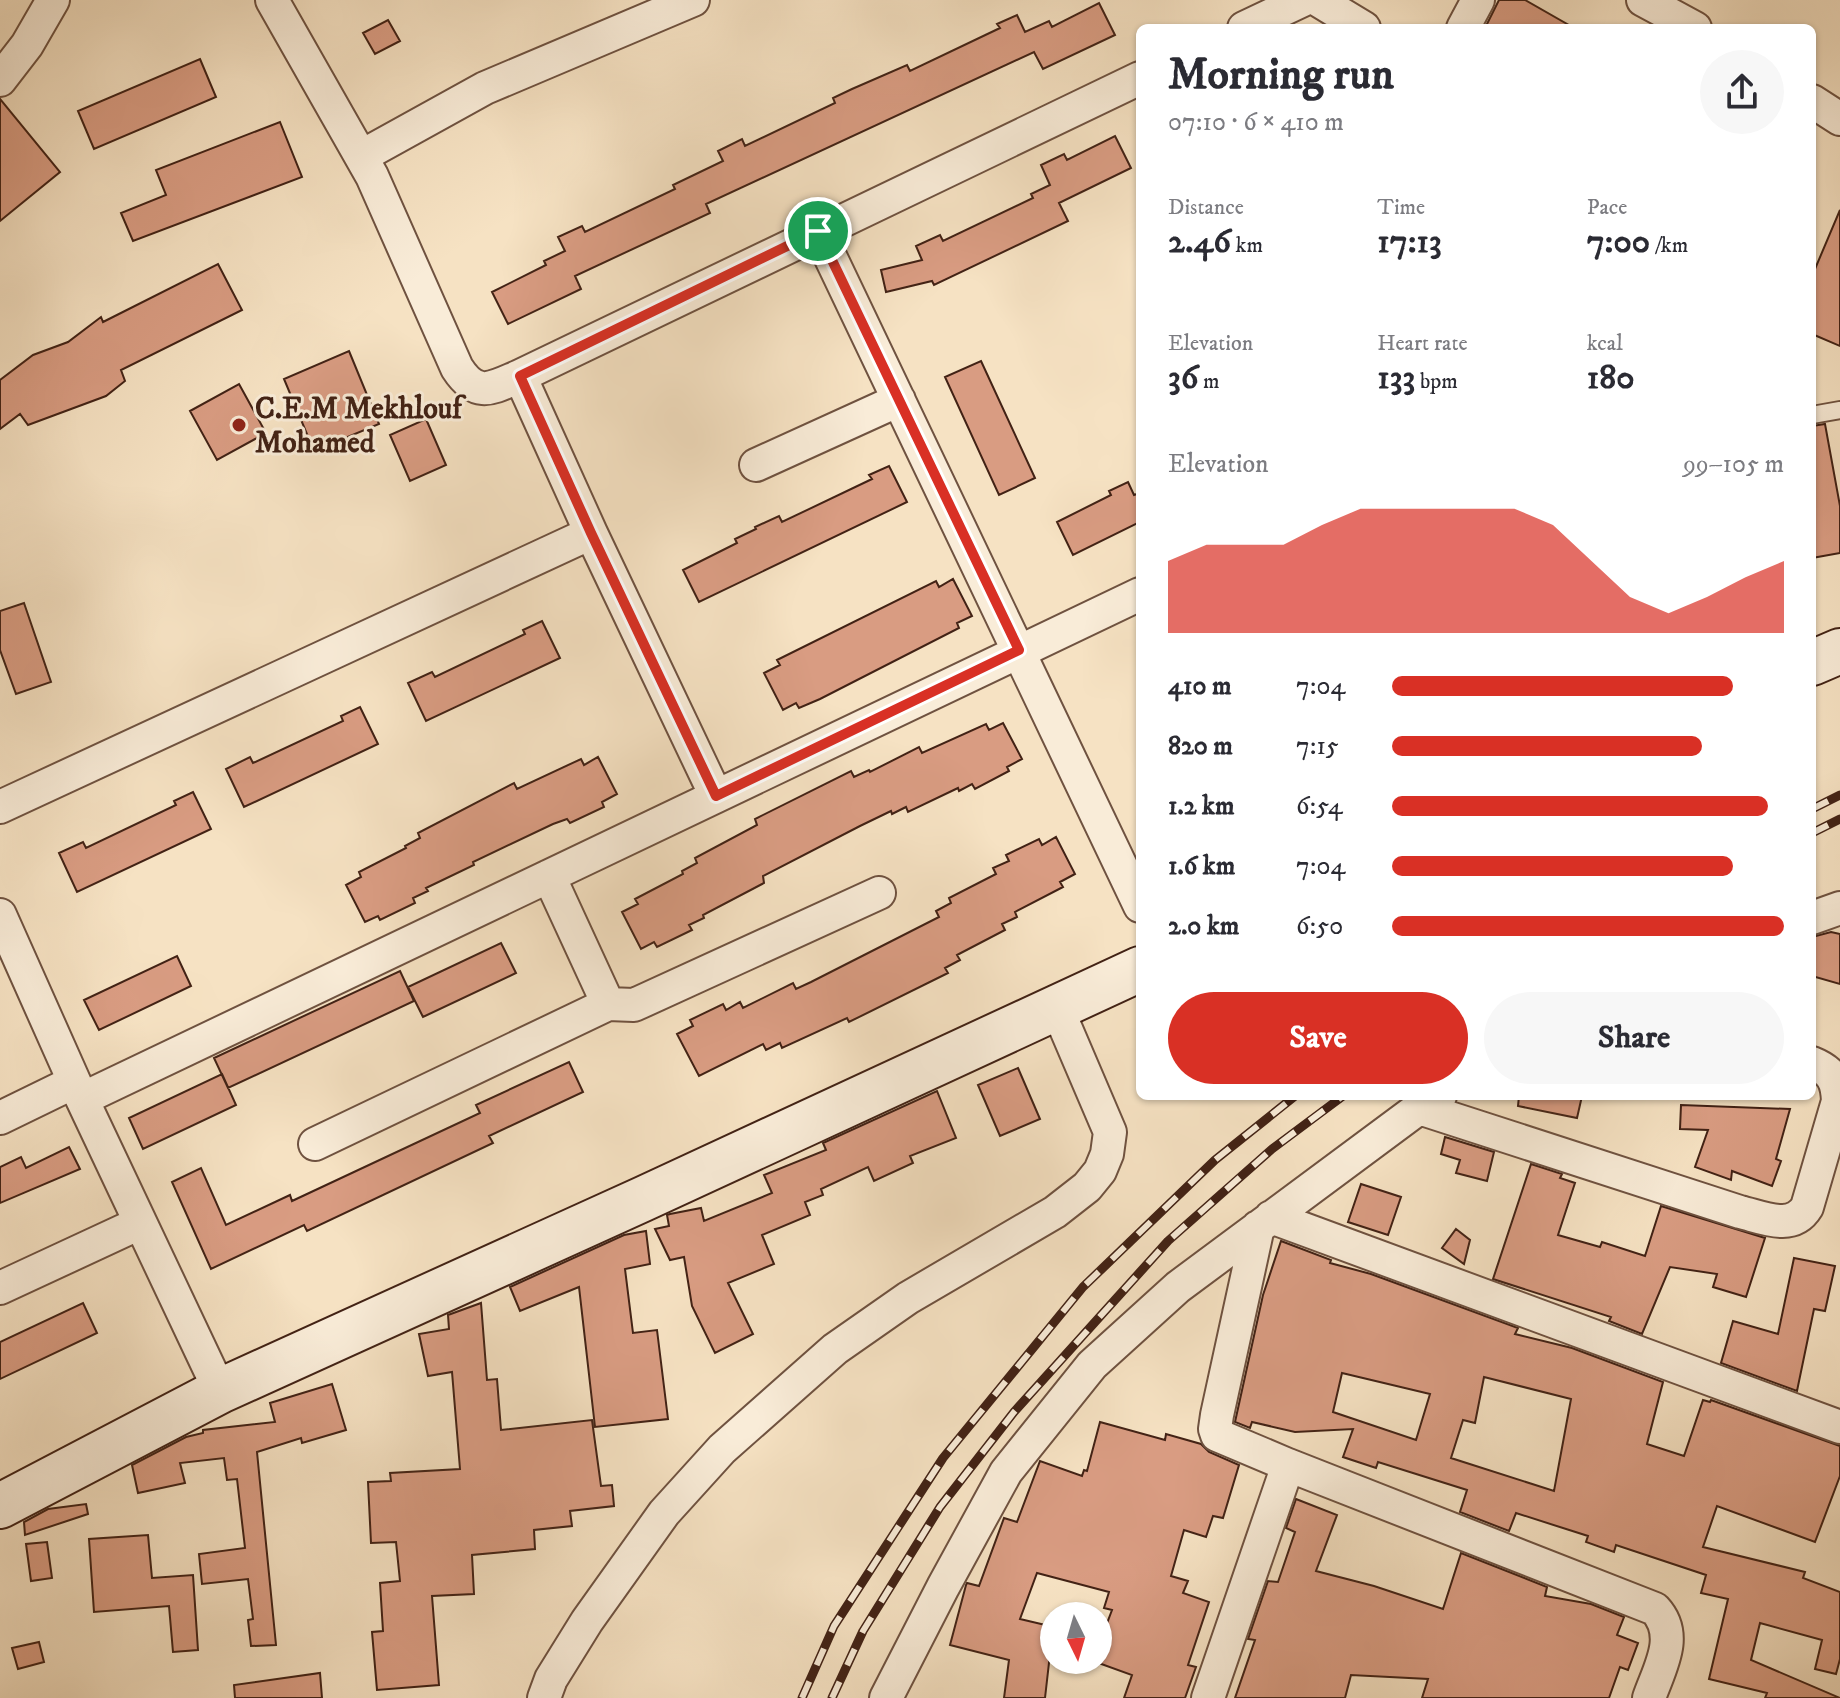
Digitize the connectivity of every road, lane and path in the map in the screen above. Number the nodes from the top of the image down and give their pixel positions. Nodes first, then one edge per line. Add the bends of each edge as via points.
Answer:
1 (53, 0) edge
2 (272, 0) edge
3 (693, 0) edge
4 (1303, 0) edge
5 (1318, 0) edge
6 (1478, 0) edge
7 (1643, 0) edge
8 (1690, 16) edge
9 (1252, 24) edge
10 (1357, 24) edge
11 (1465, 24) edge
12 (0, 80) edge
13 (1136, 80) edge
14 (1816, 104) edge
15 (1840, 119) edge
16 (362, 156) junction
17 (818, 231) junction
18 (520, 376) junction
19 (899, 400) junction
20 (1840, 410) edge
21 (1816, 414) edge
22 (756, 465) dead end
23 (591, 533) junction
24 (1136, 596) edge
25 (1019, 650) junction
26 (1840, 651) edge
27 (1816, 661) edge
28 (716, 796) junction
29 (0, 807) edge
30 (549, 876) junction
31 (879, 893) dead end
32 (1136, 898) edge
33 (1840, 908) edge
34 (0, 915) edge
35 (1816, 917) edge
36 (1136, 971) edge
37 (608, 1004) junction
38 (1057, 1008) junction
39 (1816, 1064) edge
40 (78, 1090) junction
41 (1430, 1102) edge
42 (0, 1118) edge
43 (315, 1144) dead end
44 (1264, 1222) junction
45 (140, 1223) junction
46 (0, 1288) edge
47 (220, 1391) junction
48 (1840, 1427) edge
49 (1288, 1465) junction
50 (0, 1506) edge
51 (544, 1698) edge
52 (886, 1698) edge
53 (1208, 1698) edge
54 (1649, 1698) edge

1 - 12 street
2 - 16 street
3 - 16 street via 485,88
4 - 9 street
5 - 10 street
6 - 11 street
7 - 8 street
13 - 17 street
14 - 15 street
16 - 18 street via 464,379 482,389
17 - 18 street
17 - 19 street
18 - 23 street
19 - 22 street
19 - 25 street
20 - 21 lane
23 - 28 street
23 - 29 street
24 - 25 street
25 - 28 street
25 - 32 street
26 - 27 main road
28 - 30 street
30 - 37 street
30 - 40 street
31 - 37 street via 634,1005
33 - 35 street
34 - 40 street
36 - 38 main road
37 - 43 street
38 - 47 main road
38 - 51 street via 1110,1132 1100,1171 1055,1212 908,1298 835,1349 722,1449 655,1525 587,1621
39 - 41 street via 1833,1077 1838,1101 1807,1207 1791,1221 1740,1212
40 - 42 street
40 - 45 street
41 - 44 street
44 - 48 street
44 - 49 street via 1215,1431
44 - 52 street via 1135,1323 1049,1416 1006,1472
45 - 46 street
45 - 47 street
47 - 50 main road
49 - 53 street
49 - 54 street via 1655,1609 1668,1641

